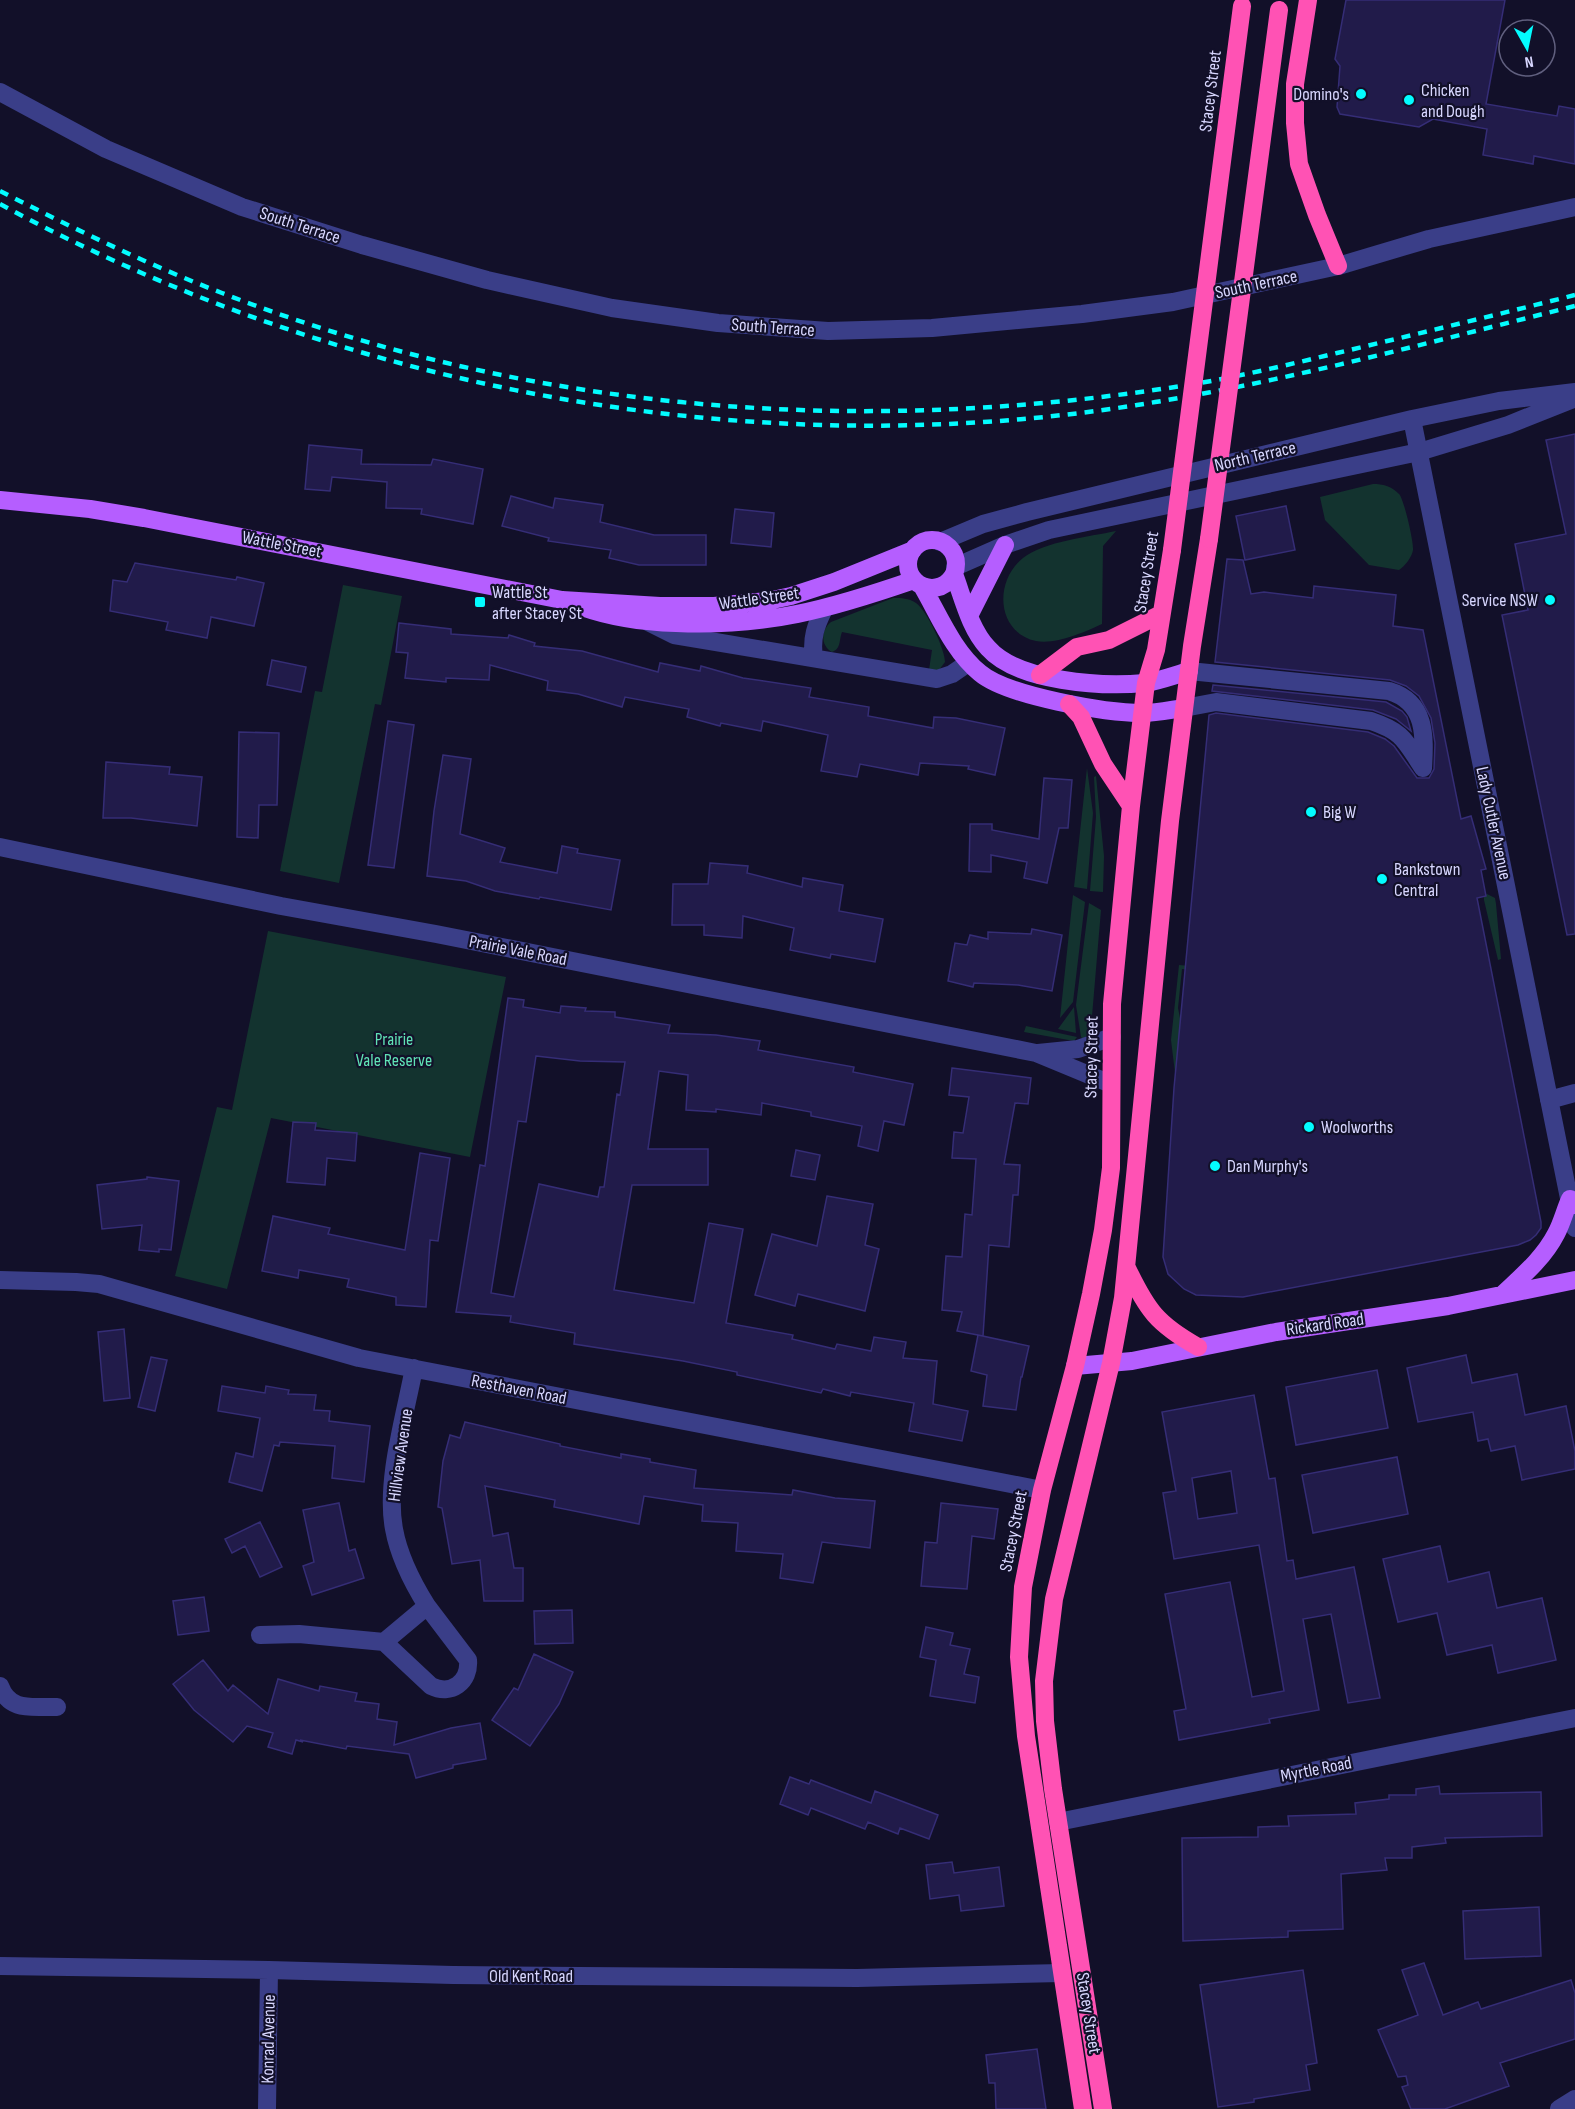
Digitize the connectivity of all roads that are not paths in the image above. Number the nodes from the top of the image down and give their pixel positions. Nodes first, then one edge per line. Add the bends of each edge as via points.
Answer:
1 (1308, 0) edge
2 (1243, 3) edge
3 (1280, 5) edge
4 (0, 92) edge
5 (1575, 207) edge
6 (1338, 266) junction
7 (1575, 392) edge
8 (1575, 399) edge
9 (1413, 419) junction
10 (1419, 452) junction
11 (0, 500) edge
12 (940, 542) junction
13 (1005, 545) junction
14 (913, 550) junction
15 (955, 570) junction
16 (918, 583) junction
17 (562, 600) junction
18 (824, 609) junction
19 (1161, 614) junction
20 (969, 616) junction
21 (648, 622) junction
22 (814, 657) junction
23 (968, 663) junction
24 (1189, 671) junction
25 (1040, 675) junction
26 (1146, 683) junction
27 (1070, 704) junction
28 (1184, 708) junction
29 (1144, 713) junction
30 (1131, 806) junction
31 (0, 847) edge
32 (1112, 1037) junction
33 (1036, 1053) junction
34 (1111, 1083) junction
35 (1575, 1093) edge
36 (1549, 1100) junction
37 (1572, 1202) edge
38 (1575, 1228) edge
39 (1127, 1268) junction
40 (0, 1280) edge
41 (1575, 1280) edge
42 (1501, 1296) junction
43 (1198, 1347) junction
44 (1111, 1363) junction
45 (1075, 1366) junction
46 (414, 1368) junction
47 (1042, 1490) junction
48 (427, 1606) junction
49 (260, 1635) dead end
50 (384, 1642) junction
51 (0, 1686) edge
52 (57, 1707) dead end
53 (1575, 1718) edge
54 (1058, 1822) junction
55 (0, 1966) edge
56 (269, 1970) junction
57 (1062, 1972) junction
58 (1575, 2099) edge
59 (267, 2109) edge
60 (1083, 2109) edge
61 (1103, 2109) edge
62 (1559, 2109) edge

1 - 6 highway via 1295,84 1299,164
2 - 19 highway, Stacey Street, bridge
3 - 24 highway, Stacey Street, bridge
4 - 6 street, South Terrace via 106,149 242,207 487,280 612,308 707,321 828,331 944,327 1082,315 1173,302
5 - 6 street, South Terrace via 1429,239
7 - 9 street, North Terrace via 1499,401
8 - 10 street, North Terrace via 1508,425
9 - 10 street, Lady Cutler Avenue
9 - 12 street, North Terrace via 1028,512 983,524
10 - 13 street, North Terrace via 1092,519
10 - 36 street, Lady Cutler Avenue
11 - 17 main road, Wattle Street via 144,518
12 - 14 main road via 925,541
12 - 15 main road via 952,552
13 - 15 street, North Terrace
13 - 20 main road
14 - 16 main road via 908,565
14 - 17 main road, Wattle Street via 818,588 768,601 660,606
15 - 16 main road via 944,585 930,588
15 - 20 main road
16 - 18 main road, Wattle Street
16 - 23 main road
17 - 21 main road, Wattle Street via 607,616
18 - 21 main road, Wattle Street via 744,623
18 - 22 street, Wattle Street via 814,628
19 - 25 highway via 1109,639 1077,647
19 - 26 highway, Stacey Street
20 - 25 main road via 995,655
21 - 22 street, Wattle Street via 674,634
22 - 23 street, Wattle Street via 937,679
23 - 27 main road via 981,675 1007,688
24 - 26 main road
24 - 28 highway, Stacey Street
24 - 28 street via 1402,695 1410,701 1421,723 1423,768 1400,733 1371,721 1216,702
25 - 26 main road via 1079,682
26 - 29 highway, Stacey Street
27 - 29 main road
27 - 30 highway
28 - 29 main road
28 - 39 highway, Stacey Street
29 - 30 highway, Stacey Street
30 - 32 highway, Stacey Street
31 - 33 street, Prairie Vale Road via 281,906
32 - 33 street, Prairie Vale Road via 1078,1049
32 - 34 highway, Stacey Street
33 - 34 street, Prairie Vale Road
34 - 45 highway, Stacey Street via 1111,1168 1103,1230
35 - 36 street
36 - 37 street, Lady Cutler Avenue
37 - 38 street, Lady Cutler Avenue
37 - 42 main road via 1547,1250
39 - 43 highway via 1152,1315
39 - 44 highway, Stacey Street
40 - 46 street, Resthaven Road via 99,1284 338,1353
41 - 42 main road, Rickard Road
42 - 43 main road, Rickard Road
43 - 44 main road, Rickard Road
44 - 45 main road, Rickard Road
44 - 54 highway, Stacey Street via 1054,1599 1046,1649 1045,1721
45 - 47 highway, Stacey Street
46 - 47 street, Resthaven Road
46 - 48 street, Hillview Avenue via 396,1460 392,1510 402,1556
47 - 57 highway, Stacey Street via 1023,1587 1019,1657 1026,1736
48 - 50 street
48 - 50 street, Hillview Avenue via 468,1660 462,1682 447,1690 431,1686
49 - 50 street via 298,1634
51 - 52 street via 4,1697 15,1706
53 - 54 street, Myrtle Road
54 - 61 highway, Stacey Street
55 - 56 street, Old Kent Road
56 - 57 street, Old Kent Road via 453,1976 845,1978
56 - 59 street, Konrad Avenue
57 - 60 highway, Stacey Street
58 - 62 street

